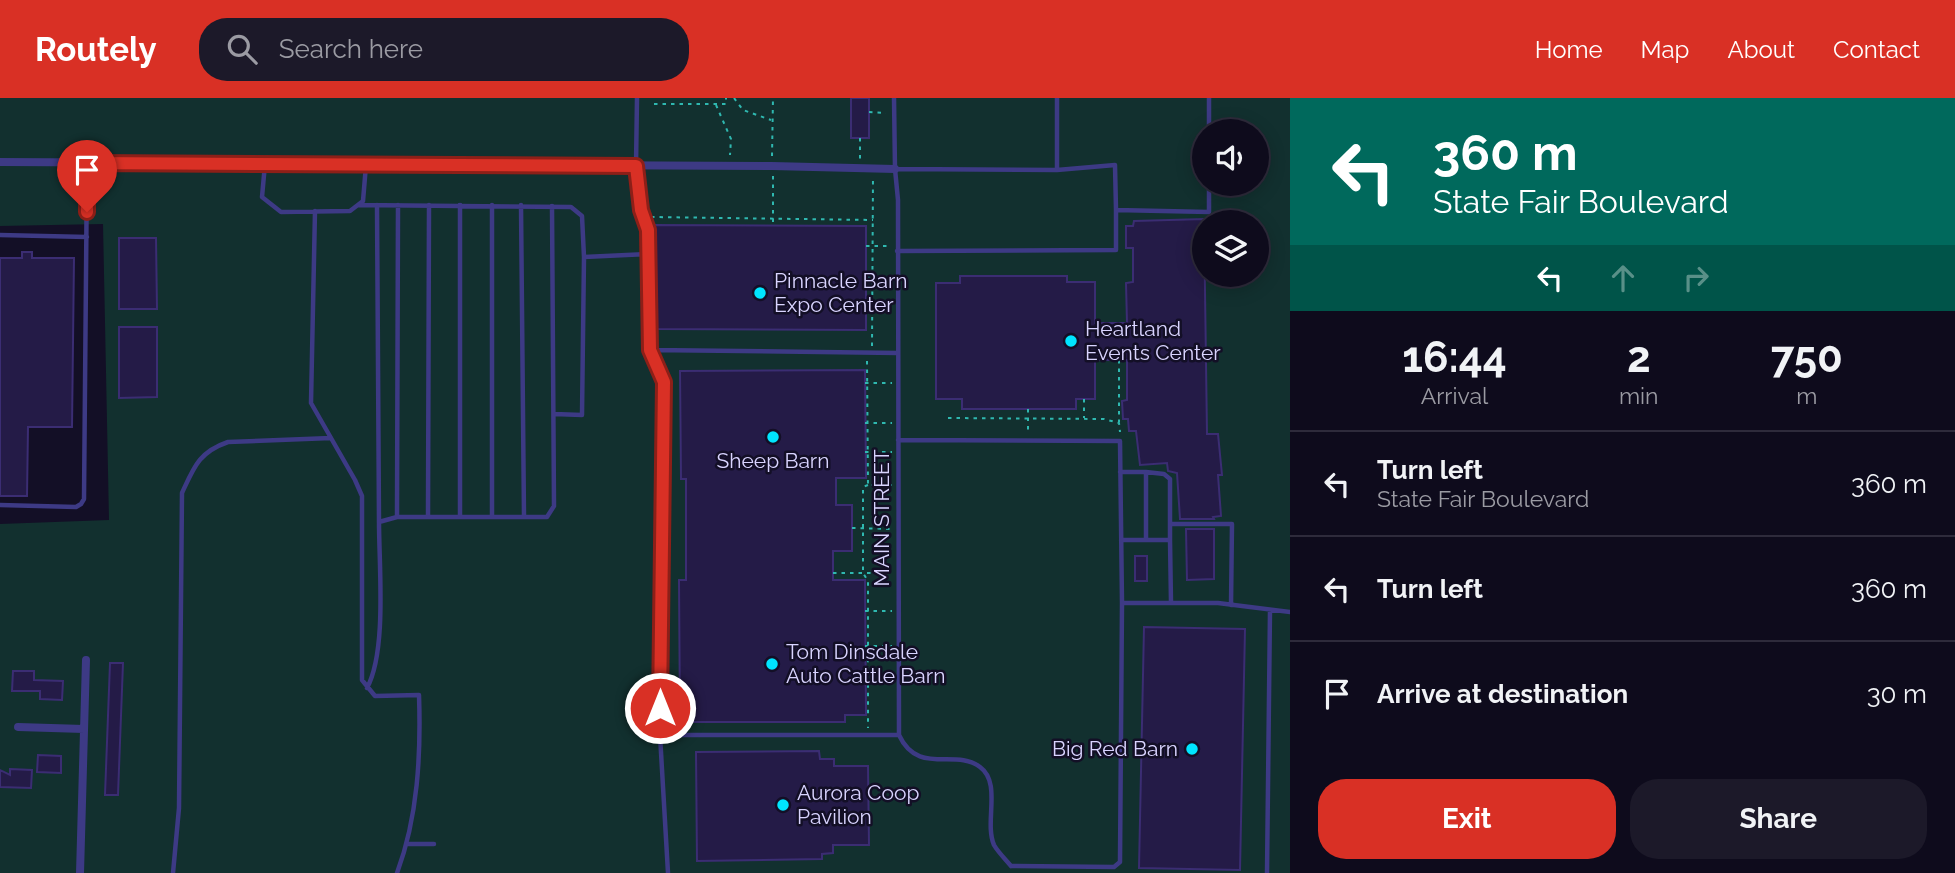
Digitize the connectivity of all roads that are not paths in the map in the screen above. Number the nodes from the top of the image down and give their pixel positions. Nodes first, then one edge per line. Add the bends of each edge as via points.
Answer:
1 (636, 98) edge
2 (894, 98) edge
3 (1057, 98) edge
4 (1209, 98) edge
5 (1209, 119) edge
6 (0, 162) edge
7 (87, 163) junction
8 (265, 164) junction
9 (366, 165) junction
10 (636, 166) junction
11 (895, 169) junction
12 (1057, 170) junction
13 (1209, 196) edge
14 (358, 205) junction
15 (377, 205) junction
16 (398, 205) junction
17 (429, 205) junction
18 (460, 205) junction
19 (492, 205) junction
20 (521, 205) junction
21 (552, 206) junction
22 (1116, 210) junction
23 (315, 211) junction
24 (0, 236) edge
25 (87, 237) junction
26 (897, 248) junction
27 (648, 254) junction
28 (584, 257) junction
29 (650, 350) junction
30 (898, 353) junction
31 (554, 414) junction
32 (331, 438) junction
33 (898, 440) junction
34 (1121, 472) junction
35 (1146, 472) junction
36 (0, 505) edge
37 (397, 517) junction
38 (428, 517) junction
39 (460, 517) junction
40 (492, 517) junction
41 (524, 517) junction
42 (379, 522) junction
43 (1170, 524) junction
44 (1121, 540) junction
45 (1146, 540) junction
46 (1170, 540) junction
47 (1122, 603) junction
48 (1171, 603) junction
49 (1231, 605) junction
50 (1270, 610) junction
51 (1290, 612) edge
52 (86, 660) dead end
53 (367, 688) junction
54 (18, 727) dead end
55 (84, 729) junction
56 (660, 735) junction
57 (899, 735) junction
58 (407, 844) junction
59 (435, 844) dead end
60 (1011, 866) junction
61 (1036, 866) junction
62 (1118, 866) junction
63 (80, 873) edge
64 (173, 873) edge
65 (397, 873) edge
66 (668, 873) edge
67 (1011, 873) edge
68 (1036, 873) edge
69 (1124, 873) edge
70 (1267, 873) edge

1 - 10 lane
2 - 11 lane, MAIN STREET
3 - 12 lane
4 - 5 lane
6 - 7 street
7 - 8 street
7 - 25 lane
8 - 9 street
8 - 23 lane via 262,197 281,212
9 - 10 street
9 - 14 lane via 363,201
10 - 11 street
10 - 27 lane
11 - 12 lane
11 - 26 lane, MAIN STREET
12 - 22 lane via 1115,165
13 - 22 lane via 1209,212
14 - 15 lane
14 - 23 lane via 350,211
15 - 16 lane
15 - 42 lane
16 - 17 lane
16 - 37 lane
17 - 18 lane
17 - 38 lane
18 - 19 lane
18 - 39 lane
19 - 20 lane
19 - 40 lane
20 - 21 lane
20 - 41 lane
21 - 28 lane via 571,207 582,216
21 - 31 lane
22 - 26 lane via 1116,250
23 - 32 lane via 311,403
24 - 25 lane
25 - 36 lane via 84,499 76,507
26 - 30 lane, MAIN STREET
27 - 28 lane
27 - 29 lane
28 - 31 lane via 582,415
29 - 30 lane
29 - 56 lane via 664,382
30 - 33 lane, MAIN STREET
31 - 41 lane via 554,506 547,517
32 - 53 lane via 362,496 362,680
32 - 64 lane via 228,442 212,447 196,463 182,493 179,808
33 - 34 lane via 1120,441
33 - 57 lane, MAIN STREET
34 - 35 lane
34 - 44 lane
35 - 43 lane via 1170,479
35 - 45 lane
37 - 38 lane
37 - 42 lane
38 - 39 lane
39 - 40 lane
40 - 41 lane
42 - 53 lane via 379,648
43 - 46 lane
43 - 49 lane via 1232,524
44 - 45 lane
44 - 47 lane
45 - 46 lane
46 - 48 lane
47 - 48 lane
47 - 62 lane
48 - 49 lane
49 - 50 lane
50 - 51 lane
50 - 70 lane
52 - 55 street
53 - 58 lane via 375,696 419,695 421,744
54 - 55 street
55 - 63 street
56 - 57 lane
56 - 66 lane
57 - 60 lane via 905,748 918,756 970,762 987,775 991,831 995,846
58 - 59 lane
58 - 65 lane
60 - 61 lane
60 - 67 lane
61 - 62 lane
61 - 68 lane
62 - 69 lane

